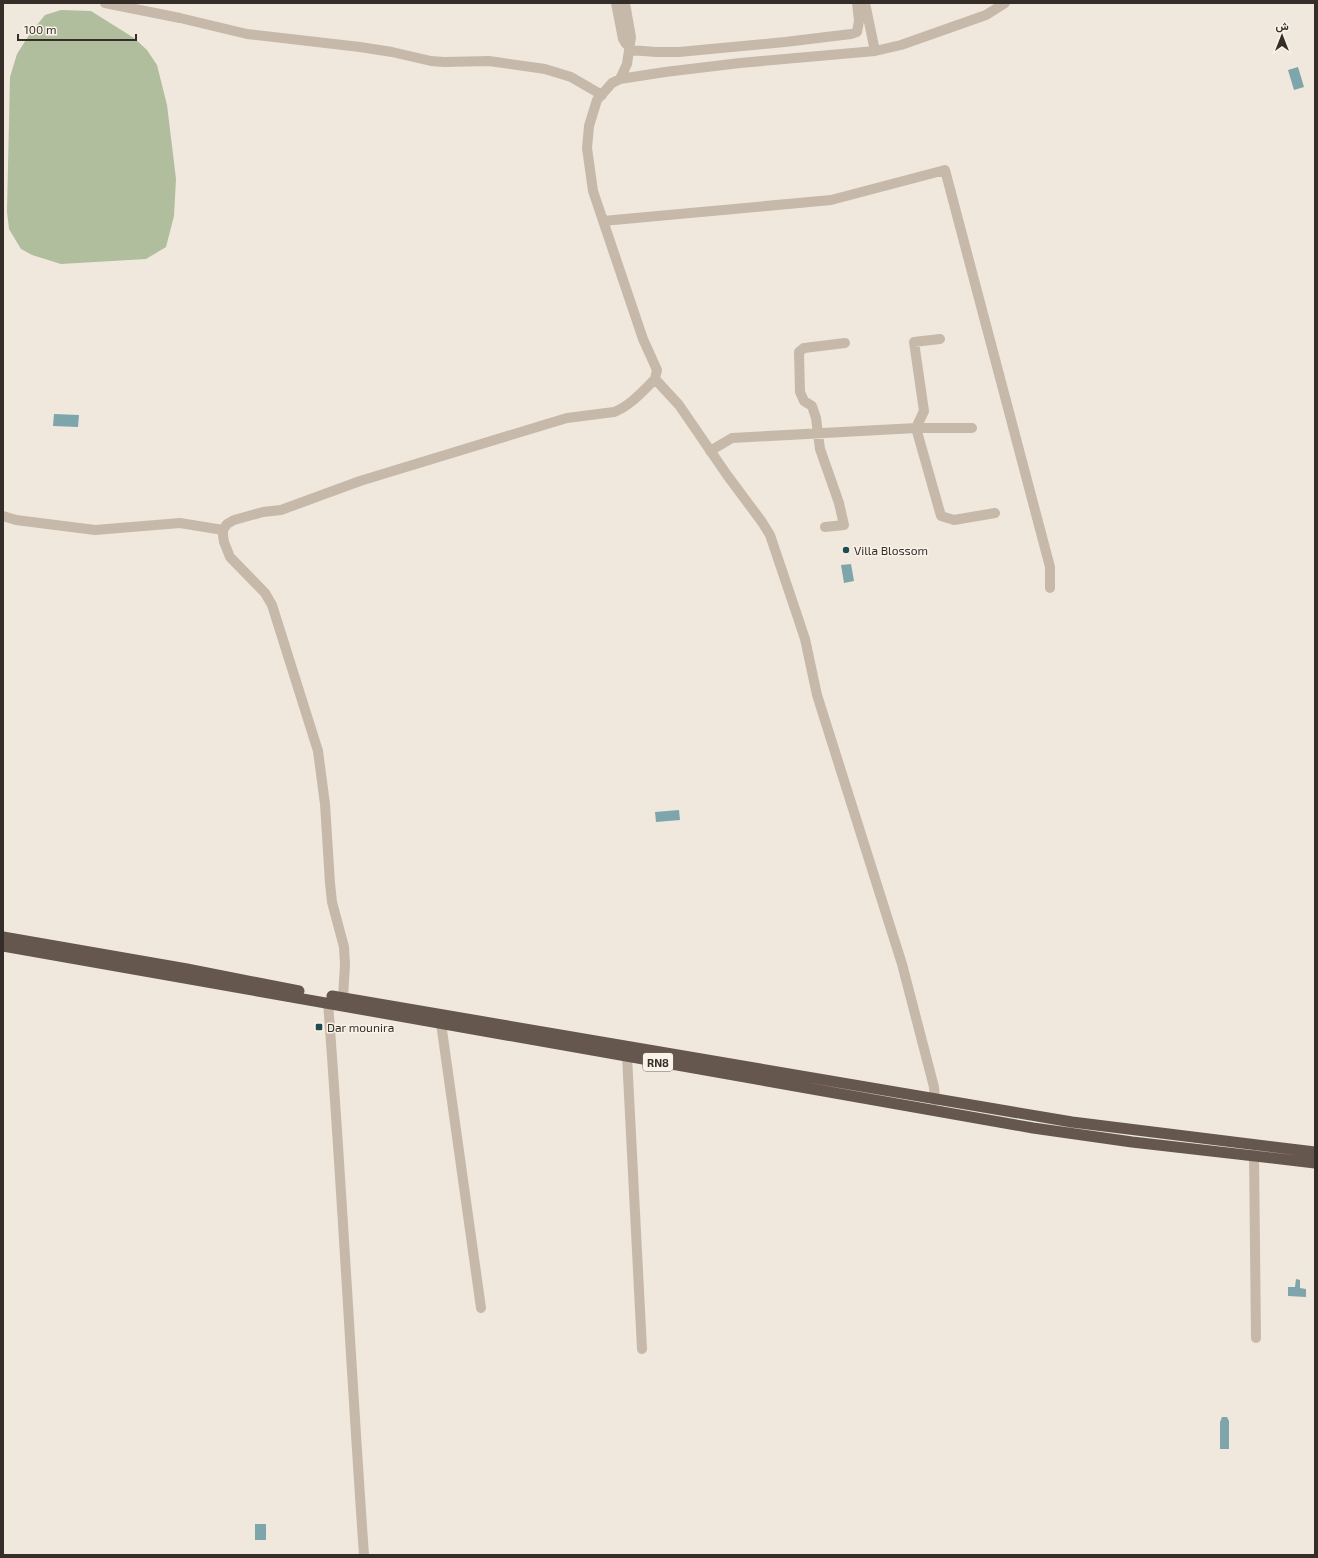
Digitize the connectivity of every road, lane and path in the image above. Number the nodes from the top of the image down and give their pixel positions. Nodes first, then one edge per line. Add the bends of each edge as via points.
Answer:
1 (105, 3) edge
2 (616, 3) edge
3 (625, 3) edge
4 (857, 3) edge
5 (866, 3) edge
6 (1005, 3) edge
7 (630, 48) junction
8 (875, 52) junction
9 (620, 79) junction
10 (602, 95) junction
11 (603, 221) junction
12 (940, 339) dead end
13 (844, 343) dead end
14 (655, 379) junction
15 (916, 428) junction
16 (972, 428) dead end
17 (817, 433) junction
18 (710, 451) junction
19 (995, 513) dead end
20 (3, 516) edge
21 (825, 527) dead end
22 (223, 530) junction
23 (1050, 588) dead end
24 (3, 937) edge
25 (3, 946) edge
26 (343, 997) junction
27 (328, 1002) junction
28 (441, 1023) junction
29 (627, 1056) junction
30 (935, 1100) junction
31 (1315, 1152) edge
32 (1254, 1155) junction
33 (1315, 1163) edge
34 (482, 1308) dead end
35 (1256, 1338) dead end
36 (642, 1349) dead end
37 (364, 1555) edge

1 - 10 street via 247,34 360,47 431,61 489,61 545,69 571,77
2 - 7 street via 623,39
3 - 7 street via 631,37
4 - 7 street via 859,28 851,34 679,52
5 - 8 street
6 - 8 street via 986,15
7 - 9 street via 627,64
8 - 9 street via 740,64
9 - 10 street via 612,82
10 - 11 street via 596,100 592,112 587,148 593,191
11 - 14 street via 643,339 657,370
11 - 23 street via 831,200 946,170 1050,567
12 - 15 street via 914,342 924,411
13 - 17 street via 804,348 799,352 800,392 804,401 812,406
14 - 18 street via 679,405
14 - 22 street via 629,404 614,412 567,418 492,439 360,481 281,510 234,520
15 - 16 street
15 - 17 street
15 - 19 street via 941,516 954,520
17 - 18 street via 732,438
17 - 21 street via 844,525
18 - 30 street via 770,535 787,582 805,639 817,695 902,964 934,1087
20 - 22 street via 95,530 180,523
22 - 26 street via 224,542 230,557 265,593 272,605 318,751 325,804 332,902 344,948
24 - 26 highway, RN8
25 - 27 highway, RN8
26 - 30 highway, RN8
27 - 28 highway, RN8
27 - 37 street
28 - 29 highway, RN8
28 - 34 street
29 - 32 highway, RN8 via 1033,1128
29 - 36 street
30 - 31 highway, RN8 via 1072,1122
32 - 33 highway, RN8
32 - 35 street

